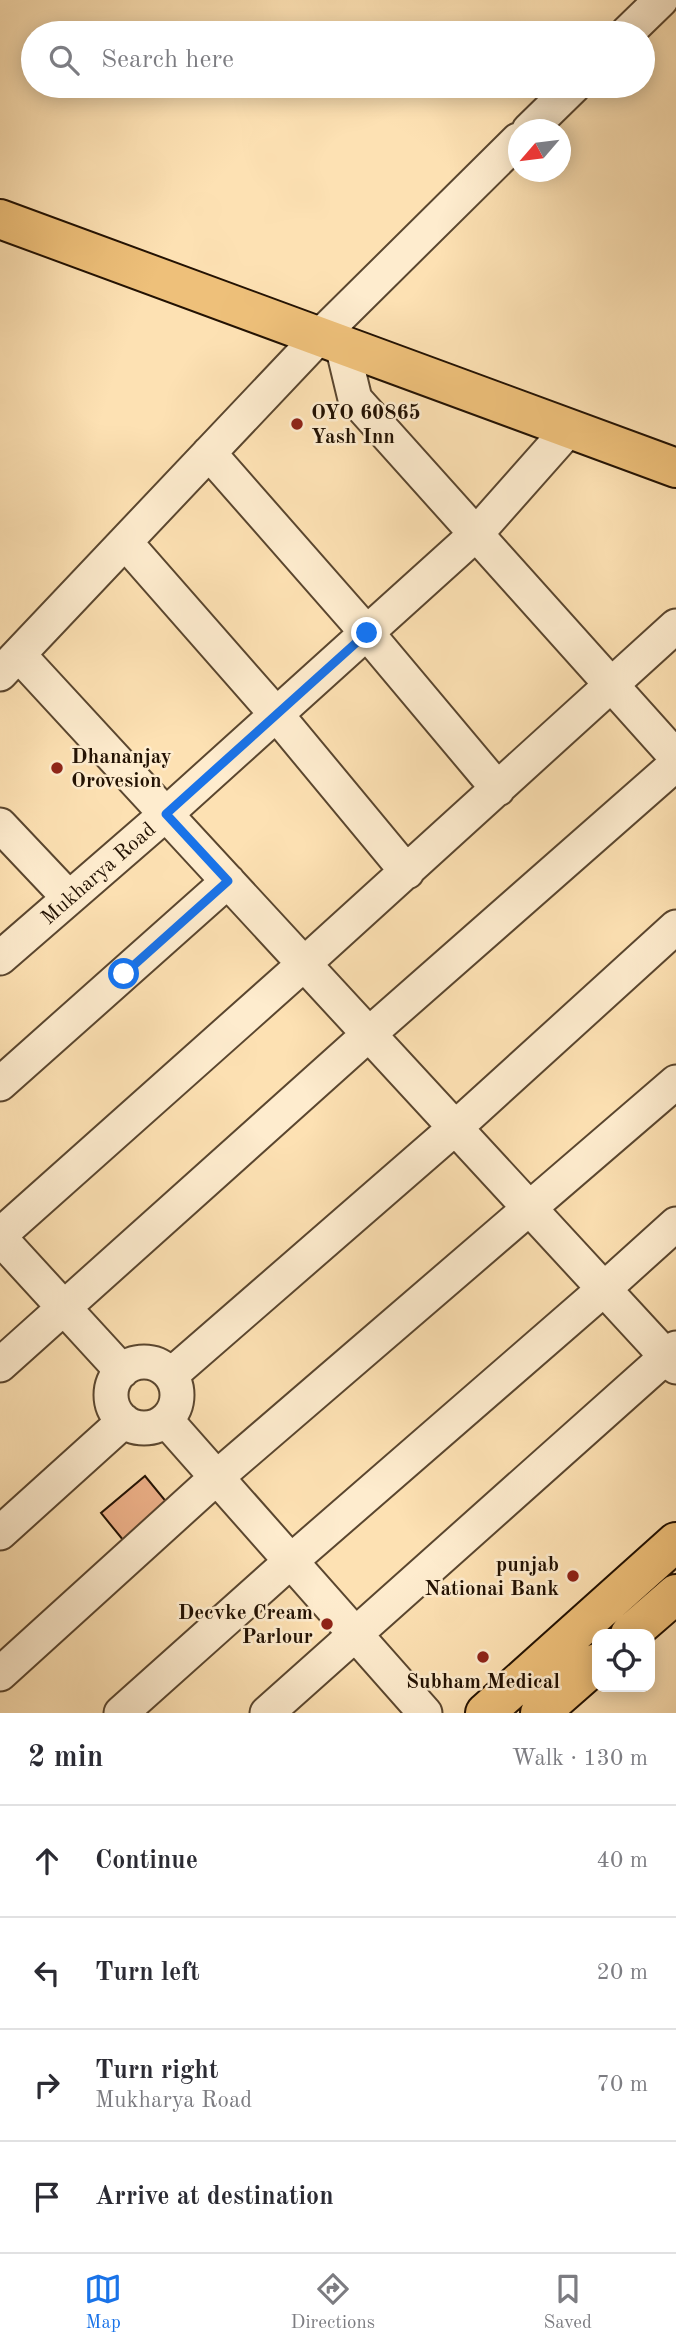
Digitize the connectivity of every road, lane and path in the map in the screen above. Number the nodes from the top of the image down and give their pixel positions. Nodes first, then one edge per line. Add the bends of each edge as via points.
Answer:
1 (661, 0) edge
2 (639, 21) edge
3 (562, 98) edge
4 (540, 119) edge
5 (508, 152) edge
6 (0, 219) edge
7 (331, 341) junction
8 (569, 429) junction
9 (209, 453) junction
10 (676, 468) edge
11 (476, 534) junction
12 (125, 542) junction
13 (676, 625) edge
14 (367, 633) junction
15 (10, 665) edge
16 (612, 686) junction
17 (276, 714) junction
18 (676, 757) edge
19 (676, 764) edge
20 (498, 789) junction
21 (166, 814) junction
22 (0, 825) edge
23 (407, 872) junction
24 (228, 881) junction
25 (69, 898) junction
26 (676, 927) edge
27 (0, 958) edge
28 (304, 964) junction
29 (369, 1034) junction
30 (676, 1082) edge
31 (0, 1084) edge
32 (455, 1128) junction
33 (530, 1209) junction
34 (676, 1224) edge
35 (0, 1236) edge
36 (604, 1289) junction
37 (63, 1307) junction
38 (673, 1357) edge
39 (0, 1365) edge
40 (122, 1371) junction
41 (171, 1375) junction
42 (166, 1420) junction
43 (124, 1421) junction
44 (217, 1477) junction
45 (0, 1534) edge
46 (676, 1542) edge
47 (291, 1561) junction
48 (676, 1594) edge
49 (636, 1629) edge
50 (355, 1633) junction
51 (592, 1667) edge
52 (0, 1674) edge
53 (121, 1713) edge
54 (267, 1713) edge
55 (425, 1713) edge
56 (485, 1713) edge
57 (540, 1713) edge

1 - 2 street
3 - 4 street
5 - 7 street
6 - 7 main road
7 - 8 main road
7 - 9 street
7 - 11 street via 355,399
8 - 10 main road
8 - 11 street, Mukharya Road
9 - 12 street
9 - 14 street
11 - 14 street, Mukharya Road
11 - 16 street
12 - 15 street
12 - 17 street
13 - 16 street
14 - 17 street, Mukharya Road
14 - 20 street
15 - 21 street
16 - 18 street
16 - 20 street
17 - 21 street, Mukharya Road
17 - 23 street
19 - 29 street
20 - 23 street
21 - 24 street
21 - 25 street, Mukharya Road
22 - 25 street
23 - 28 street
24 - 28 street
24 - 31 street
25 - 27 street, Mukharya Road
26 - 32 street
28 - 29 street
28 - 35 street
29 - 32 street
29 - 37 street
30 - 33 street
32 - 33 street
32 - 41 street
33 - 36 street
33 - 44 street
34 - 36 street
35 - 37 street
36 - 38 street
36 - 47 street
37 - 39 street
37 - 40 street
38 - 50 street
40 - 41 street via 143,1363
40 - 43 street via 111,1391
41 - 42 street via 177,1400
42 - 43 street via 145,1428
42 - 44 street
43 - 45 street
44 - 47 street
44 - 52 street
46 - 56 main road
47 - 50 street
47 - 53 street
48 - 49 main road
50 - 54 street
50 - 55 street
51 - 57 main road

